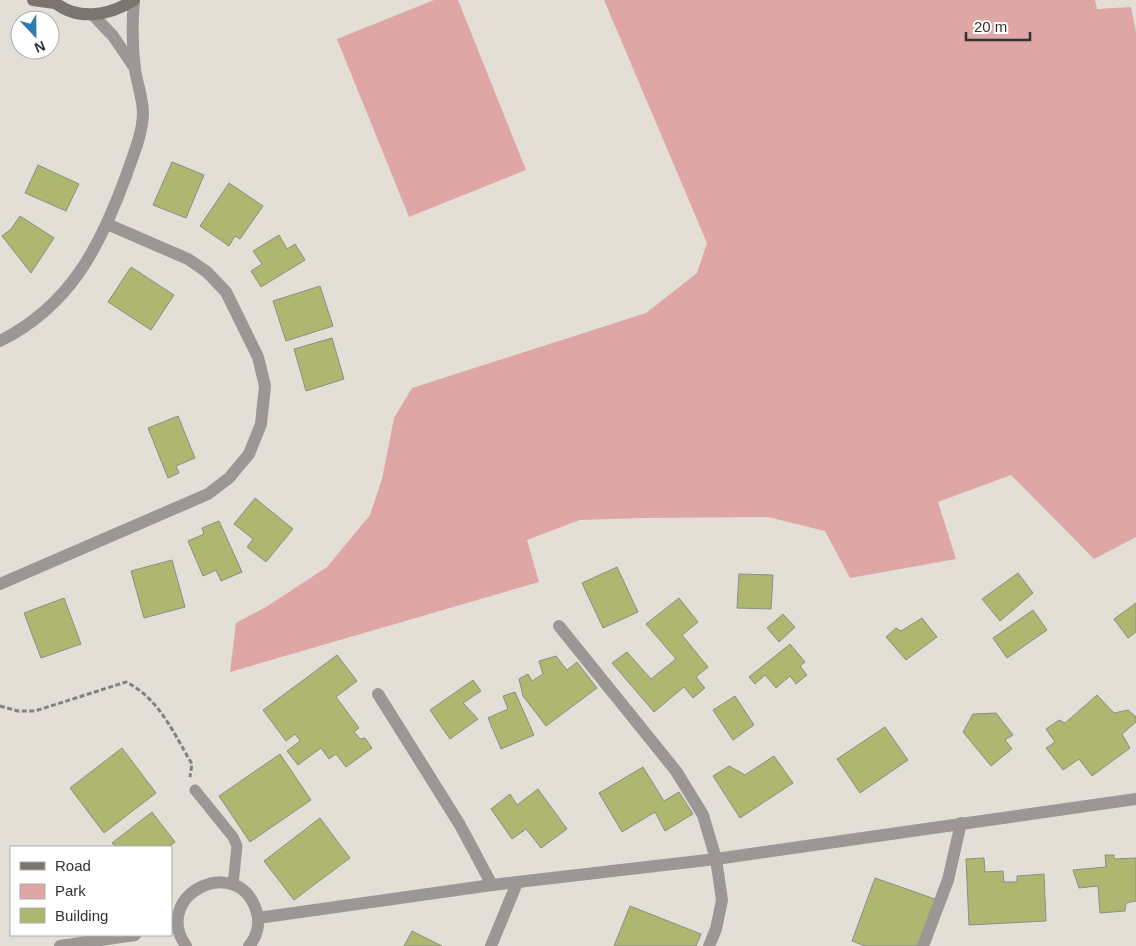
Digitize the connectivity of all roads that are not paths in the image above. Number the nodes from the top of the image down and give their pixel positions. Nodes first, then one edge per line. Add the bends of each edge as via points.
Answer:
1 (33, 0) edge
2 (134, 0) edge
3 (53, 2) edge
4 (93, 15) junction
5 (135, 69) junction
6 (107, 224) junction
7 (0, 341) edge
8 (0, 584) edge
9 (559, 626) dead end
10 (378, 694) dead end
11 (195, 790) road end
12 (1136, 799) edge
13 (962, 823) junction
14 (716, 859) junction
15 (517, 883) junction
16 (492, 885) junction
17 (233, 886) junction
18 (258, 918) junction
19 (175, 929) edge
20 (127, 936) edge
21 (60, 946) edge
22 (186, 946) edge
23 (250, 946) edge
24 (491, 946) edge
25 (709, 946) edge
26 (924, 946) edge

1 - 3 main road
2 - 4 main road via 108,13
2 - 5 street
3 - 4 main road via 80,14
4 - 5 street via 113,36
5 - 6 street via 143,112 141,132
6 - 7 street via 77,278 59,299 38,318
6 - 8 street via 188,259 207,272 226,292 258,356 265,386 261,424 249,454 229,478 208,494
9 - 14 street via 676,771 703,815
10 - 16 street via 460,825
11 - 17 lane via 237,846
12 - 13 street
13 - 14 street
13 - 26 street via 948,880
14 - 15 street
14 - 25 street via 722,900
15 - 16 street
15 - 24 street
16 - 18 street
17 - 18 street via 248,895
17 - 19 street via 213,882 190,893 182,903
18 - 23 street
19 - 22 street
20 - 21 street

